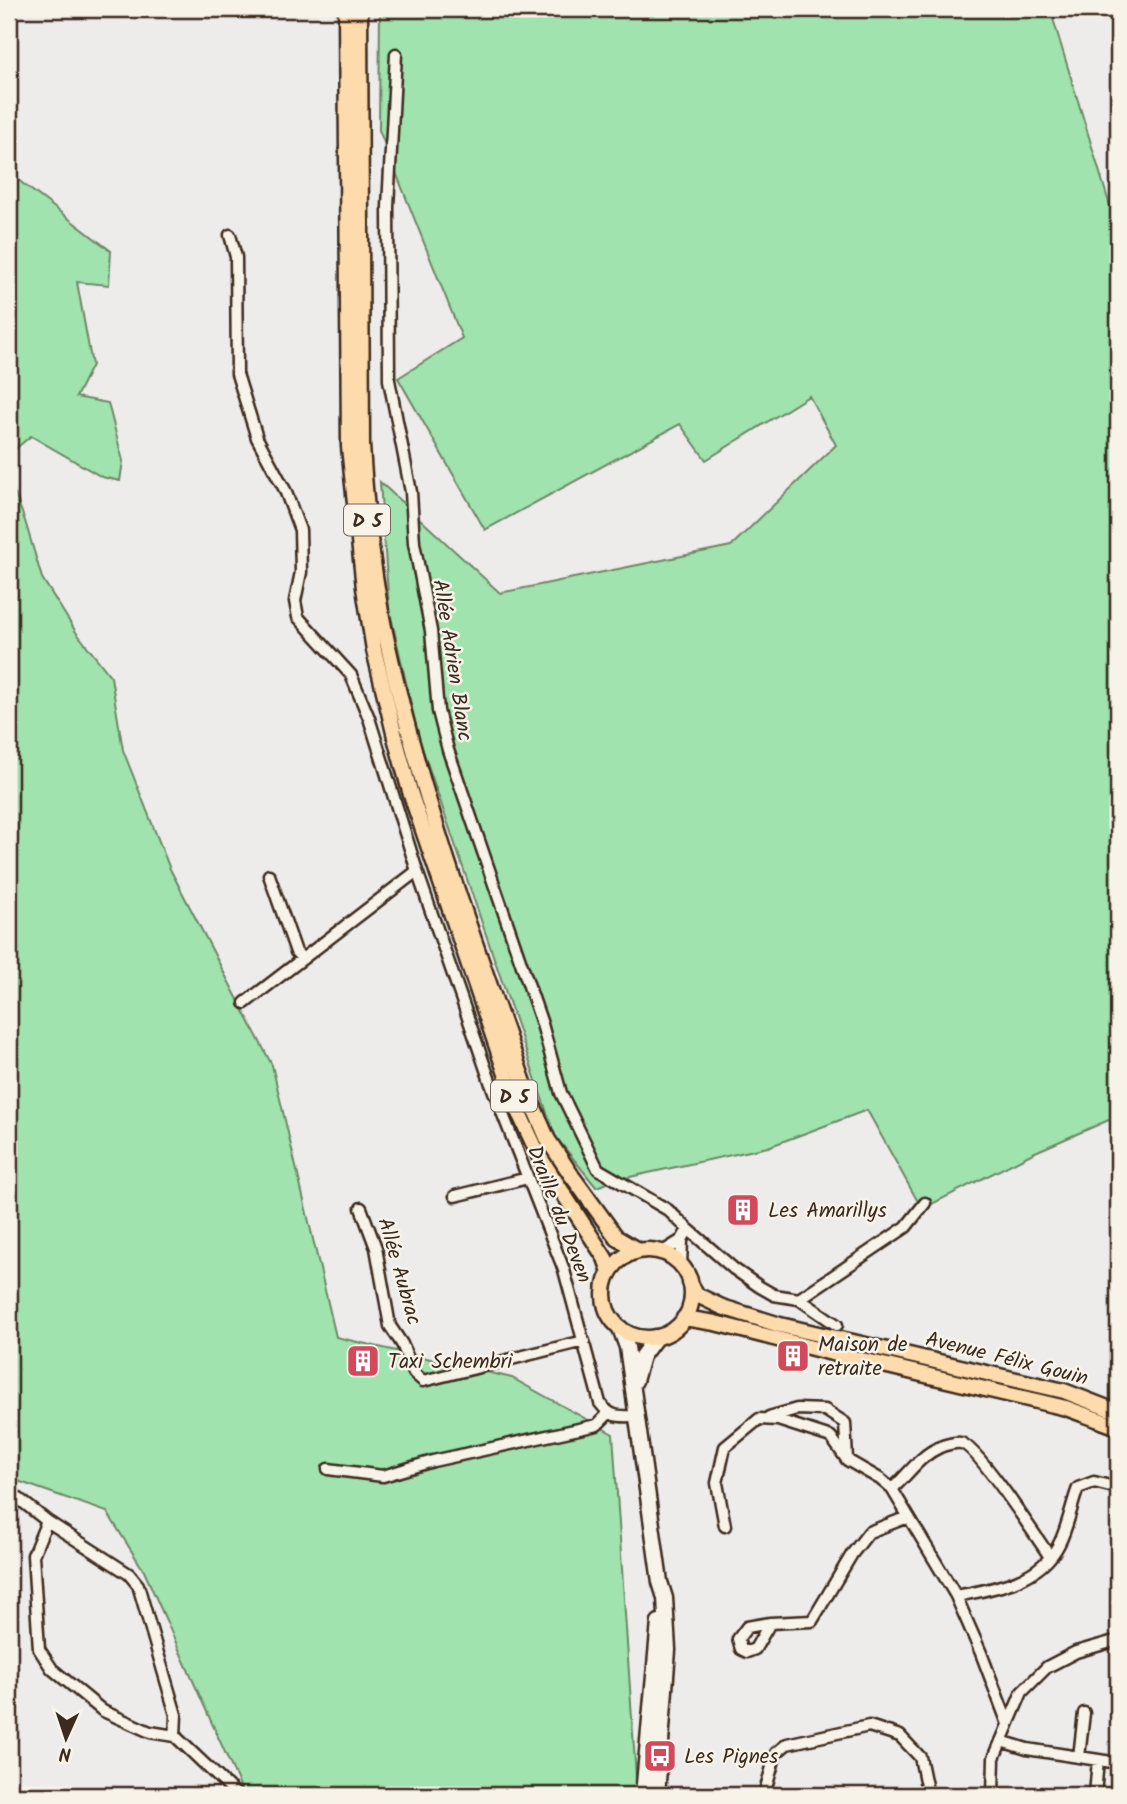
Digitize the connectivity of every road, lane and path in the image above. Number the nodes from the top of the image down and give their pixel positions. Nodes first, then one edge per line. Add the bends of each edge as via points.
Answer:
1 (346, 9) edge
2 (360, 9) edge
3 (396, 54) dead end
4 (230, 235) dead end
5 (417, 871) junction
6 (269, 876) dead end
7 (302, 958) junction
8 (245, 1003) dead end
9 (528, 1178) junction
10 (454, 1196) dead end
11 (925, 1203) dead end
12 (361, 1208) dead end
13 (688, 1229) junction
14 (682, 1240) junction
15 (639, 1251) junction
16 (661, 1253) junction
17 (681, 1266) junction
18 (610, 1272) junction
19 (690, 1283) junction
20 (799, 1299) junction
21 (684, 1318) junction
22 (837, 1325) dead end
23 (620, 1328) junction
24 (656, 1337) junction
25 (584, 1341) junction
26 (634, 1385) junction
27 (1118, 1412) edge
28 (608, 1413) junction
29 (638, 1416) junction
30 (765, 1418) junction
31 (1118, 1427) edge
32 (848, 1460) junction
33 (328, 1468) dead end
34 (1118, 1488) edge
35 (892, 1489) junction
36 (9, 1491) edge
37 (908, 1517) junction
38 (47, 1521) junction
39 (725, 1526) dead end
40 (1050, 1557) junction
41 (660, 1583) junction
42 (957, 1596) junction
43 (770, 1623) dead end
44 (1118, 1640) edge
45 (1084, 1713) dead end
46 (1008, 1724) junction
47 (174, 1736) junction
48 (1001, 1741) junction
49 (1079, 1756) junction
50 (1098, 1760) junction
51 (1118, 1763) edge
52 (237, 1795) edge
53 (643, 1795) edge
54 (657, 1795) edge
55 (764, 1795) edge
56 (928, 1795) edge
57 (993, 1795) edge
58 (1095, 1795) edge

1 - 18 main road, D 5 via 349,447 374,650 411,795 520,1115 539,1156
2 - 15 main road, D 5 via 362,445 366,516 387,644 418,766 528,1094 548,1140 572,1176 617,1238
3 - 13 street, Allée Adrien Blanc via 388,207 389,380 411,492 414,542 444,737 561,1093 598,1169 668,1210
4 - 5 street, Draille du Deven via 236,257 237,374 257,438 300,530 298,617 351,675
5 - 7 street
5 - 9 street, Draille du Deven
6 - 7 street
7 - 8 street
9 - 10 street
9 - 25 street, Draille du Deven via 564,1270
11 - 20 street via 906,1227
12 - 25 street, Allée Aubrac via 376,1248 390,1326 414,1373 423,1381
13 - 14 street
13 - 20 street, Allée Adrien Blanc via 760,1287 774,1295
14 - 16 street
14 - 17 street
15 - 16 main road
15 - 18 main road via 622,1258
16 - 17 main road
17 - 19 main road
18 - 23 main road via 604,1301
19 - 21 main road via 691,1301
19 - 27 main road, Avenue Félix Gouin via 697,1295 722,1307 780,1325 1064,1391
20 - 22 street, Allée Adrien Blanc
21 - 24 main road via 672,1331
21 - 31 main road, Avenue Félix Gouin via 1066,1408
23 - 24 main road via 637,1336
23 - 26 main road
24 - 26 main road via 642,1356
25 - 28 street, Draille du Deven via 600,1403
26 - 29 main road
28 - 29 street
28 - 33 street via 597,1425 383,1476
29 - 41 main road
30 - 32 street via 831,1437
30 - 32 street via 796,1409 825,1410 845,1423
30 - 39 street via 725,1447 717,1483
32 - 35 street
34 - 40 street via 1094,1482 1078,1488
35 - 37 street
35 - 40 street via 919,1460 941,1446 960,1443 972,1450 1005,1491
36 - 38 street
37 - 42 street
37 - 43 street via 869,1532 812,1621
38 - 47 street via 129,1574 138,1586 176,1715
38 - 47 street via 33,1555 39,1649 52,1669 103,1711 150,1732
40 - 42 street via 1031,1574 1001,1587
41 - 53 main road
41 - 54 main road via 668,1650
42 - 46 street
44 - 46 street via 1076,1651 1047,1667 1022,1692
45 - 49 street
46 - 48 street
47 - 52 street
48 - 49 street
48 - 57 street via 993,1758
49 - 50 street
50 - 51 street
50 - 58 street
55 - 56 street via 776,1753 787,1744 869,1726 900,1736 920,1758

